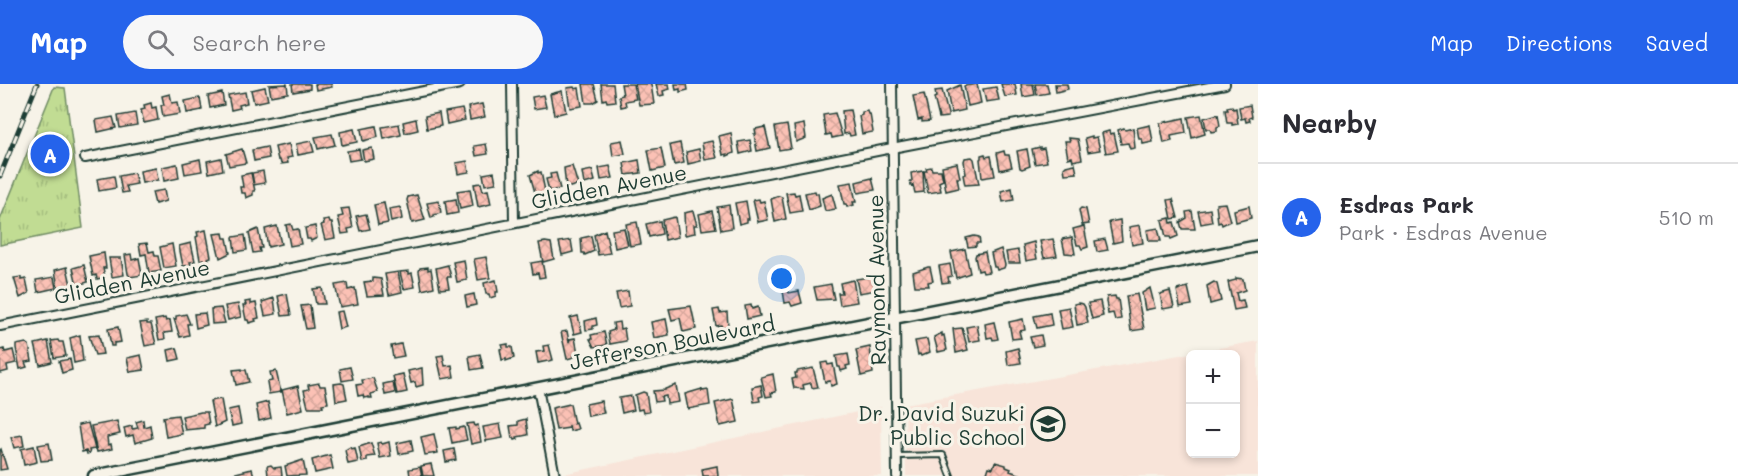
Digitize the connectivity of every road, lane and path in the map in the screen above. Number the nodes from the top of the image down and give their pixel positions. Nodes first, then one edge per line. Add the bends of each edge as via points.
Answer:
1 (460, 84) edge
2 (512, 84) edge
3 (892, 84) edge
4 (1225, 84) edge
5 (892, 148) junction
6 (85, 158) dead end
7 (514, 223) junction
8 (1258, 246) edge
9 (895, 318) junction
10 (0, 326) edge
11 (538, 388) junction
12 (896, 456) junction
13 (94, 476) edge
14 (555, 476) edge
15 (897, 476) edge
16 (951, 476) edge

1 - 6 street
2 - 7 street
3 - 5 street, Raymond Avenue
4 - 5 street, Glidden Avenue
5 - 7 street, Glidden Avenue
5 - 9 street, Raymond Avenue
7 - 10 street, Glidden Avenue
8 - 9 street, Jefferson Boulevard
9 - 11 street, Jefferson Boulevard
9 - 12 street, Raymond Avenue
11 - 13 street, Jefferson Boulevard
11 - 14 street
12 - 15 street, Raymond Avenue
12 - 16 lane via 943,455

